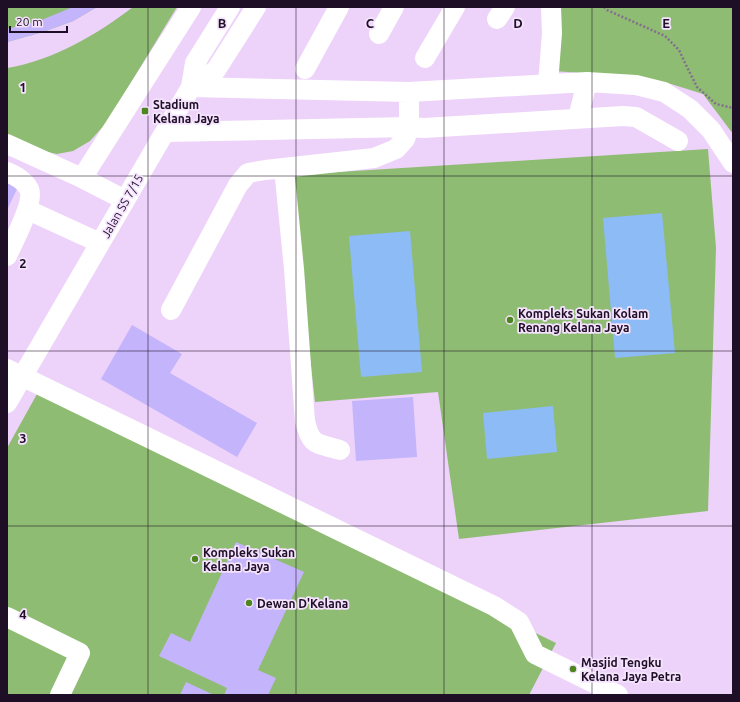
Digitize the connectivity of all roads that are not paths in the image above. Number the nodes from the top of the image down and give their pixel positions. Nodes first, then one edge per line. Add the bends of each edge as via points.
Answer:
1 (191, 7) edge
2 (230, 7) edge
3 (256, 7) edge
4 (339, 7) edge
5 (394, 7) edge
6 (456, 7) edge
7 (551, 7) edge
8 (379, 34) dead end
9 (425, 58) dead end
10 (305, 69) dead end
11 (587, 82) junction
12 (548, 84) junction
13 (191, 87) junction
14 (409, 92) junction
15 (578, 118) junction
16 (409, 127) junction
17 (165, 132) junction
18 (678, 141) dead end
19 (7, 144) edge
20 (733, 163) edge
21 (284, 168) junction
22 (7, 172) edge
23 (82, 178) junction
24 (125, 200) junction
25 (28, 210) junction
26 (100, 243) junction
27 (7, 256) edge
28 (171, 310) dead end
29 (15, 372) edge
30 (7, 403) edge
31 (340, 450) dead end
32 (7, 617) edge
33 (60, 695) edge
34 (618, 695) edge

1 - 23 street
2 - 13 street, Jalan SS 7/15 via 195,63
3 - 13 street via 216,70
4 - 10 street
5 - 8 street
6 - 9 street
7 - 12 street via 552,34
11 - 12 street
11 - 15 street
11 - 20 street via 636,85 664,92 690,109 711,130
12 - 14 street
13 - 14 street
13 - 17 street, Jalan SS 7/15
14 - 16 street
15 - 16 street
15 - 18 street via 636,117
16 - 17 street
16 - 21 street via 405,139 396,149 374,158
17 - 24 street, Jalan SS 7/15
19 - 23 street
21 - 28 street via 248,173 238,185
21 - 31 street via 304,421 308,435 315,443
22 - 25 street via 19,178 30,190
23 - 24 street
24 - 26 street, Jalan SS 7/15
25 - 26 street
25 - 27 street
26 - 29 street, Jalan SS 7/15
29 - 30 street, Jalan SS 7/15
29 - 34 street via 494,606 519,622 535,654
32 - 33 street via 80,653

